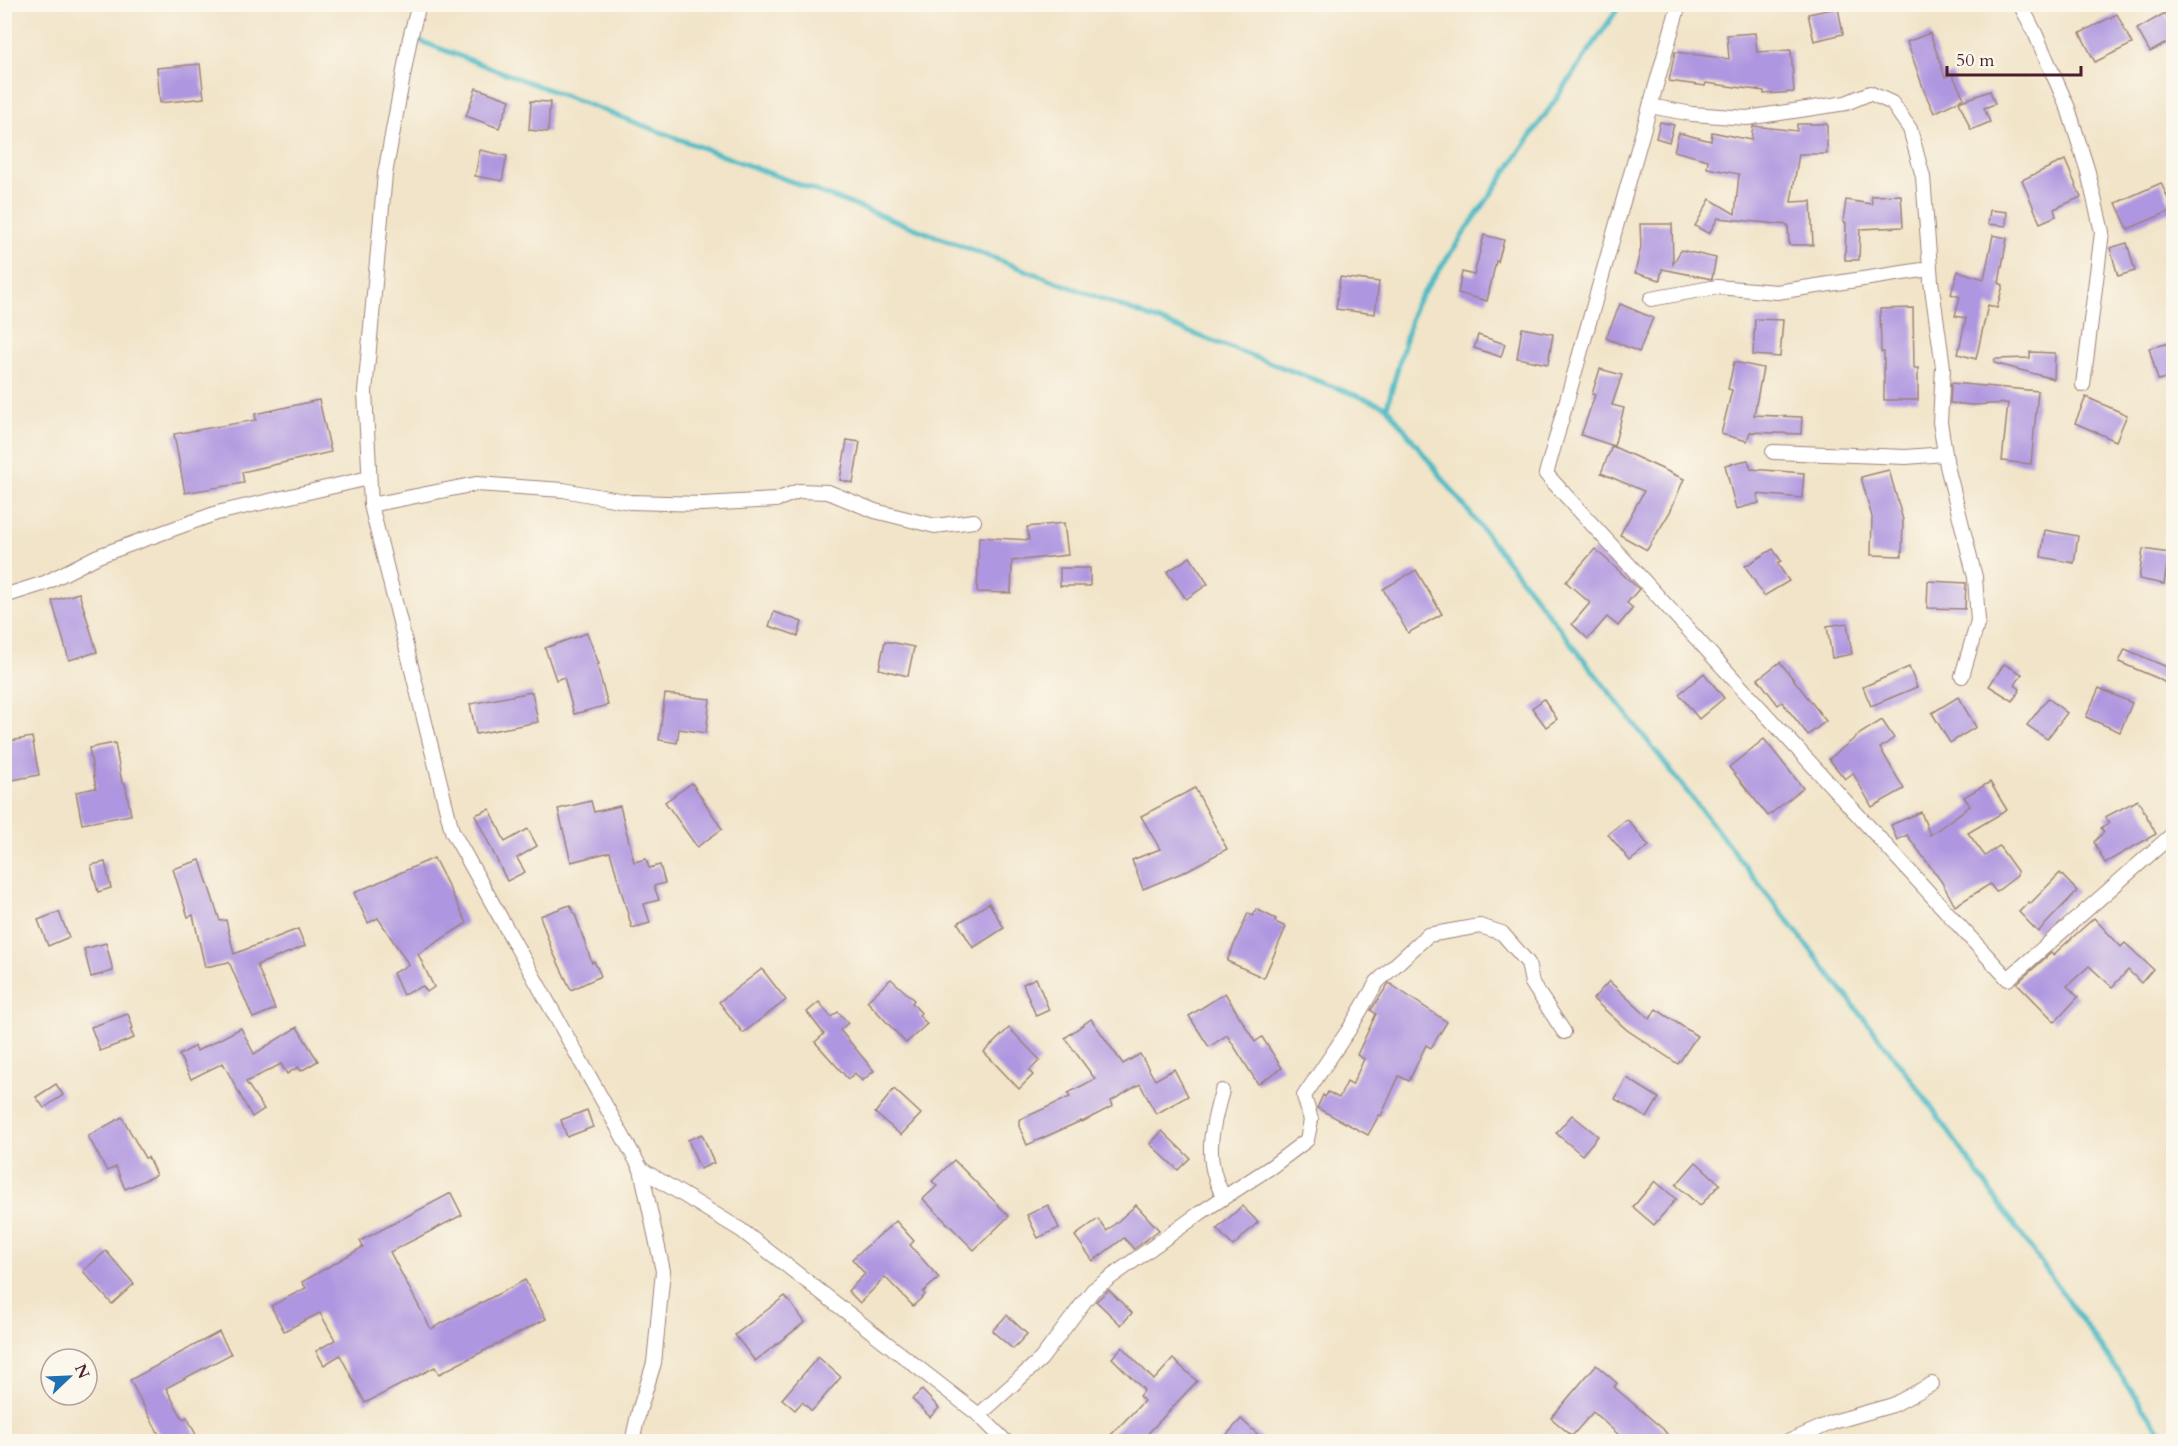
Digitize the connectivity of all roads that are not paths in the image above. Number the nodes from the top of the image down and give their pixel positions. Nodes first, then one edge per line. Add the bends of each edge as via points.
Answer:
1 (419, 4) edge
2 (1679, 4) edge
3 (2020, 4) edge
4 (1650, 106) junction
5 (1929, 269) junction
6 (1651, 299) dead end
7 (2083, 385) dead end
8 (1773, 452) dead end
9 (1946, 454) junction
10 (369, 478) junction
11 (371, 505) junction
12 (974, 522) dead end
13 (4, 596) edge
14 (1962, 676) dead end
15 (2174, 833) edge
16 (1564, 1032) dead end
17 (1222, 1091) dead end
18 (641, 1169) junction
19 (1224, 1197) junction
20 (1932, 1384) dead end
21 (979, 1415) junction
22 (632, 1442) edge
23 (1006, 1442) edge
24 (1788, 1442) edge

1 - 10 street via 385,174 365,392
2 - 4 street
3 - 7 street via 2068,108 2102,232
4 - 5 street via 1747,118 1846,103 1870,93 1892,103 1910,129 1923,177
4 - 15 street via 1546,474 2008,979
5 - 6 street via 1777,292 1717,287
5 - 9 street via 1943,367 1940,422
8 - 9 street via 1905,457
9 - 14 street via 1975,577 1978,621
10 - 11 street
10 - 13 street via 217,513 98,556 45,583
11 - 12 street via 476,484 563,490 630,502 702,504 776,500 799,491 828,492 875,511 935,526
11 - 18 street via 452,831
16 - 19 street via 1532,983 1528,963 1502,933 1480,926 1428,935 1377,982 1304,1096 1311,1120 1307,1140
17 - 19 street via 1212,1124 1210,1162
18 - 21 street via 741,1230
18 - 22 street via 663,1271 654,1363
19 - 21 street via 1093,1290 1041,1359
20 - 24 street via 1893,1405 1833,1422
21 - 23 street

